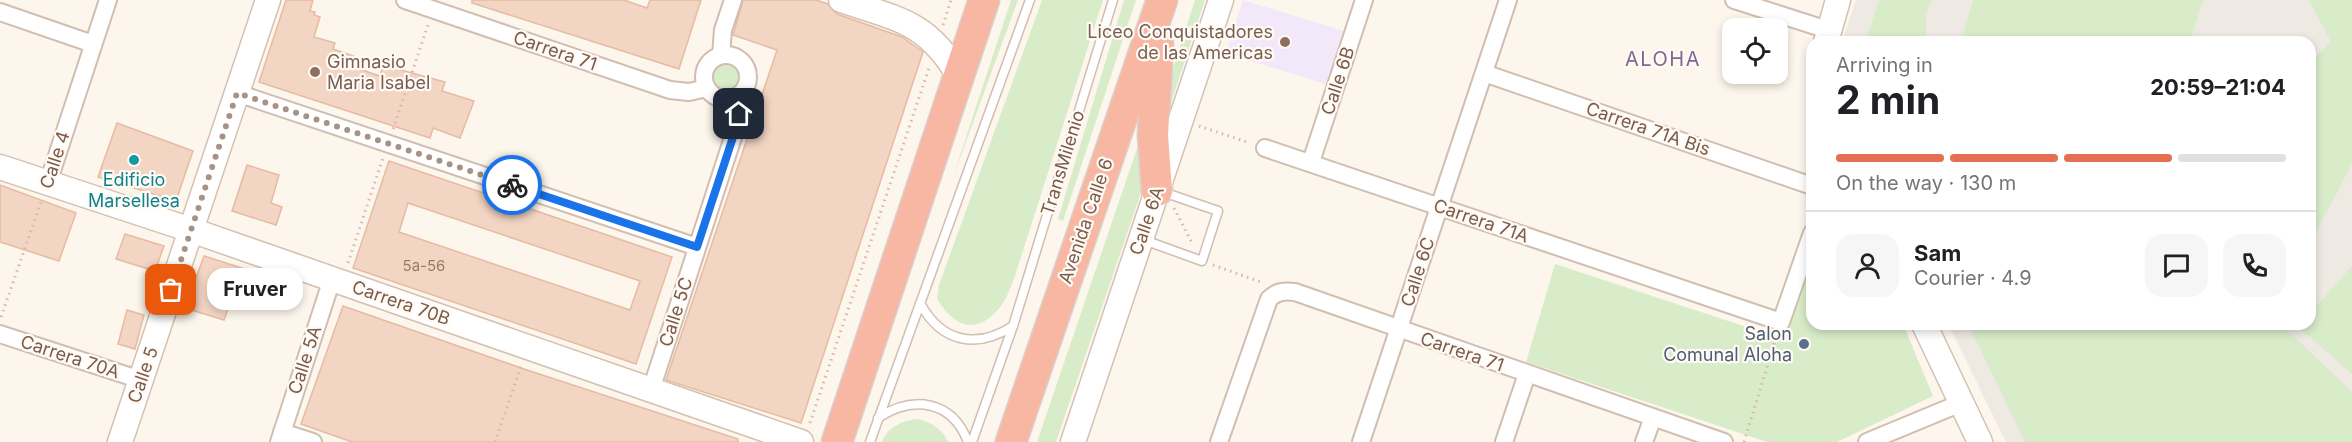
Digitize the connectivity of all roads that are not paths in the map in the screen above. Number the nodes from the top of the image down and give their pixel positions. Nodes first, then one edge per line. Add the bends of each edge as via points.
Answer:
1 (108, 0) edge
2 (268, 0) edge
3 (405, 0) edge
4 (733, 0) edge
5 (841, 0) edge
6 (984, 0) edge
7 (1030, 0) edge
8 (1113, 0) edge
9 (1221, 0) edge
10 (1364, 0) edge
11 (1509, 0) edge
12 (1734, 0) edge
13 (1838, 0) edge
14 (1161, 2) edge
15 (891, 8) edge
16 (0, 12) edge
17 (1827, 36) edge
18 (93, 44) junction
19 (721, 56) junction
20 (1484, 72) junction
21 (958, 76) junction
22 (707, 88) junction
23 (237, 93) junction
24 (737, 96) junction
25 (1265, 148) road end
26 (1311, 162) junction
27 (0, 167) edge
28 (48, 183) junction
29 (1806, 184) edge
30 (1161, 192) junction
31 (1439, 207) junction
32 (191, 230) junction
33 (1140, 239) junction
34 (697, 247) junction
35 (1806, 250) edge
36 (332, 279) junction
37 (920, 303) junction
38 (1013, 326) junction
39 (1399, 330) junction
40 (1927, 330) edge
41 (0, 334) edge
42 (1527, 374) junction
43 (141, 380) junction
44 (651, 390) junction
45 (1961, 403) junction
46 (1653, 417) junction
47 (878, 418) junction
48 (804, 436) edge
49 (280, 437) edge
50 (120, 442) edge
51 (313, 442) edge
52 (837, 442) edge
53 (870, 442) edge
54 (970, 442) edge
55 (1011, 442) edge
56 (1073, 442) edge
57 (1219, 442) edge
58 (1361, 442) edge
59 (1504, 442) edge
60 (1644, 442) edge
61 (1724, 442) edge
62 (1867, 442) edge
63 (1980, 442) edge

1 - 18 street, Calle 4
2 - 23 street, Calle 5
3 - 22 street, Carrera 71 via 670,90 689,92
4 - 19 street via 723,30
5 - 15 street
6 - 21 highway
7 - 37 lane
8 - 38 lane, TransMilenio
9 - 30 street, Calle 6A
10 - 26 street, Calle 6B
11 - 20 street, Calle 6C
12 - 17 street
13 - 17 street
14 - 30 highway via 1153,111 1154,169
14 - 55 highway, Avenida Calle 6
15 - 21 street via 937,44
16 - 18 street
18 - 28 street, Calle 4
19 - 22 street via 705,68
19 - 24 street via 734,56 747,72 746,85
20 - 29 street, Carrera 71A Bis
20 - 31 street, Calle 6C
21 - 52 highway
22 - 24 street via 717,97
23 - 32 street, Calle 5
23 - 34 street
24 - 34 street, Calle 5C via 737,125
25 - 26 street, Carrera 71A
26 - 31 street, Carrera 71A
27 - 28 street, Carrera 70B
28 - 32 street, Carrera 70B
30 - 33 street, Calle 6A
30 - 33 lane via 1218,211 1202,261
31 - 35 street, Carrera 71A via 1781,322
31 - 39 street, Calle 6C
32 - 36 street, Carrera 70B
32 - 43 street, Calle 5
33 - 56 street, Calle 6A
34 - 44 street, Calle 5C
36 - 44 street, Carrera 70B
36 - 49 street, Calle 5A
37 - 38 lane via 939,328 969,340 1000,335
37 - 47 lane
38 - 54 lane, TransMilenio
39 - 42 street, Carrera 71
39 - 57 street, Carrera 71 via 1295,292 1276,293 1269,299
39 - 58 street, Calle 6C
40 - 45 street
41 - 43 street, Carrera 70A
42 - 46 street, Carrera 71
42 - 59 street
43 - 50 street, Calle 5
44 - 48 street, Carrera 70B
45 - 62 street
45 - 63 street
46 - 60 street
46 - 61 street, Carrera 71
47 - 53 lane
47 - 54 lane, TransMilenio via 908,404 924,404 954,418
49 - 51 street

